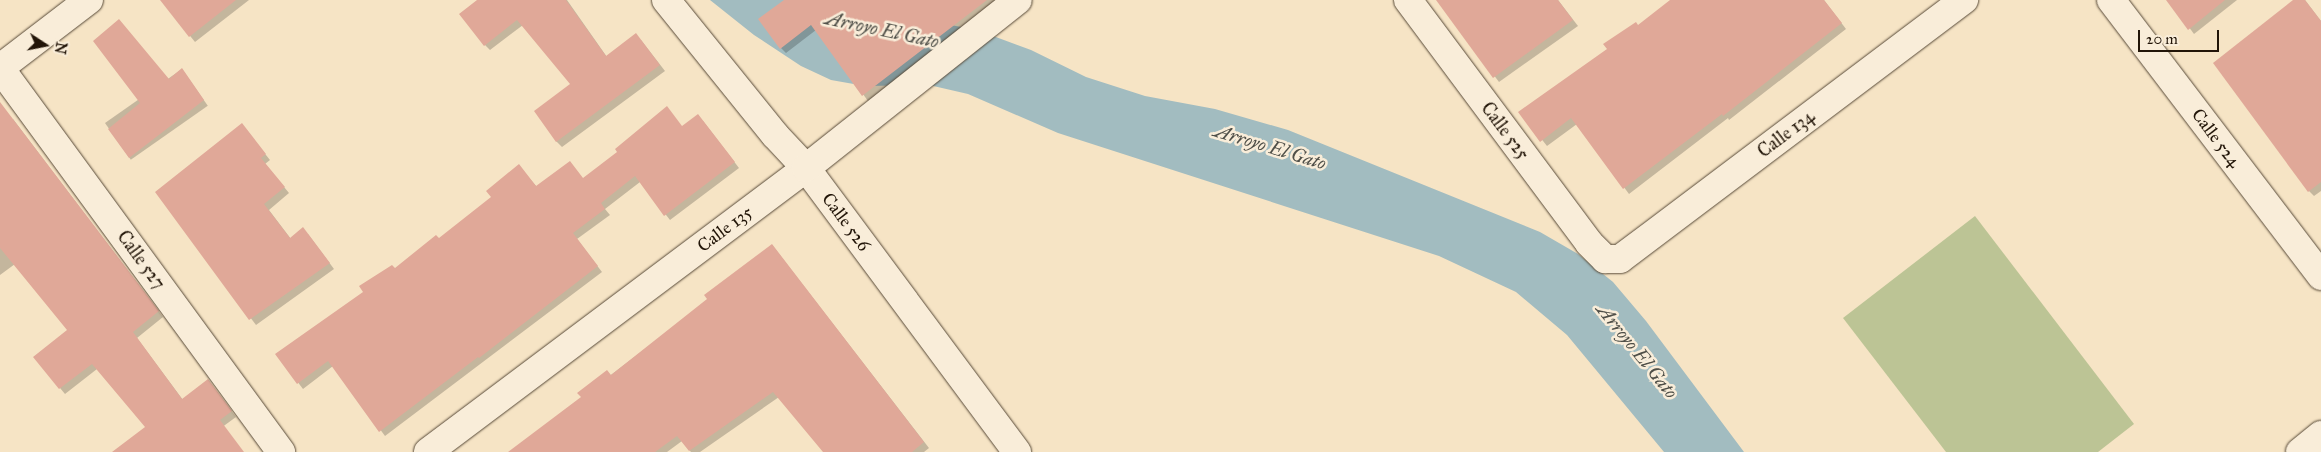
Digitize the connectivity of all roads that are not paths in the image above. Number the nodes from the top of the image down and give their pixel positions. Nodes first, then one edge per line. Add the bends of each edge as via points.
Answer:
1 (89, 0) edge
2 (666, 0) edge
3 (1408, 0) edge
4 (1964, 0) edge
5 (2111, 0) edge
6 (1009, 6) edge
7 (0, 68) edge
8 (806, 168) junction
9 (1605, 259) joint
10 (2321, 276) edge
11 (2321, 436) edge
12 (281, 452) edge
13 (428, 452) edge
14 (1017, 452) edge
15 (2300, 452) edge

1 - 7 street
2 - 8 street, Calle 526 via 775,136
3 - 9 street, Calle 525 via 1589,243
4 - 9 street, Calle 134 via 1620,259
5 - 10 street, Calle 524
6 - 8 street, Calle 135
7 - 12 street, Calle 527
8 - 13 street, Calle 135
8 - 14 street, Calle 526
11 - 15 street

